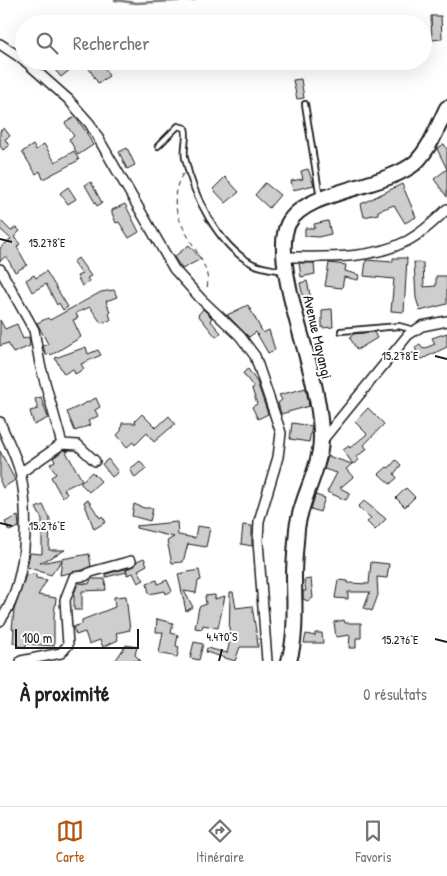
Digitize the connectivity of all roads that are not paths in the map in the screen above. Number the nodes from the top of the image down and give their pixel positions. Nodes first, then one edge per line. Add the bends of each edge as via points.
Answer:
1 (0, 44) edge
2 (15, 54) edge
3 (35, 70) edge
4 (305, 104) dead end
5 (447, 108) edge
6 (158, 146) dead end
7 (320, 200) junction
8 (447, 209) edge
9 (286, 264) junction
10 (0, 269) edge
11 (447, 320) edge
12 (414, 330) junction
13 (341, 331) dead end
14 (0, 422) edge
15 (321, 442) junction
16 (62, 444) junction
17 (95, 461) dead end
18 (20, 473) junction
19 (132, 561) dead end
20 (0, 621) edge
21 (22, 661) edge
22 (267, 661) edge
23 (289, 661) edge

1 - 2 street
3 - 22 street via 90,124 174,269 240,336 255,356 281,433 278,457 259,521
4 - 7 lane
5 - 7 street, Avenue Mayangi via 416,162 396,175
6 - 9 lane via 174,128 185,128 184,152 199,201 226,242 252,264
7 - 9 street, Avenue Mayangi via 302,207 291,220 284,239
8 - 9 street via 415,236 393,247
9 - 15 street, Avenue Mayangi via 310,366
10 - 16 street via 34,330
11 - 12 street
12 - 13 lane via 399,326
12 - 15 street
14 - 18 street
15 - 23 street, Avenue Mayangi via 298,527 294,627
16 - 17 street via 78,445
16 - 18 street
18 - 20 street via 25,523 22,564 14,597
19 - 21 street via 74,577 65,600 68,645 65,650

